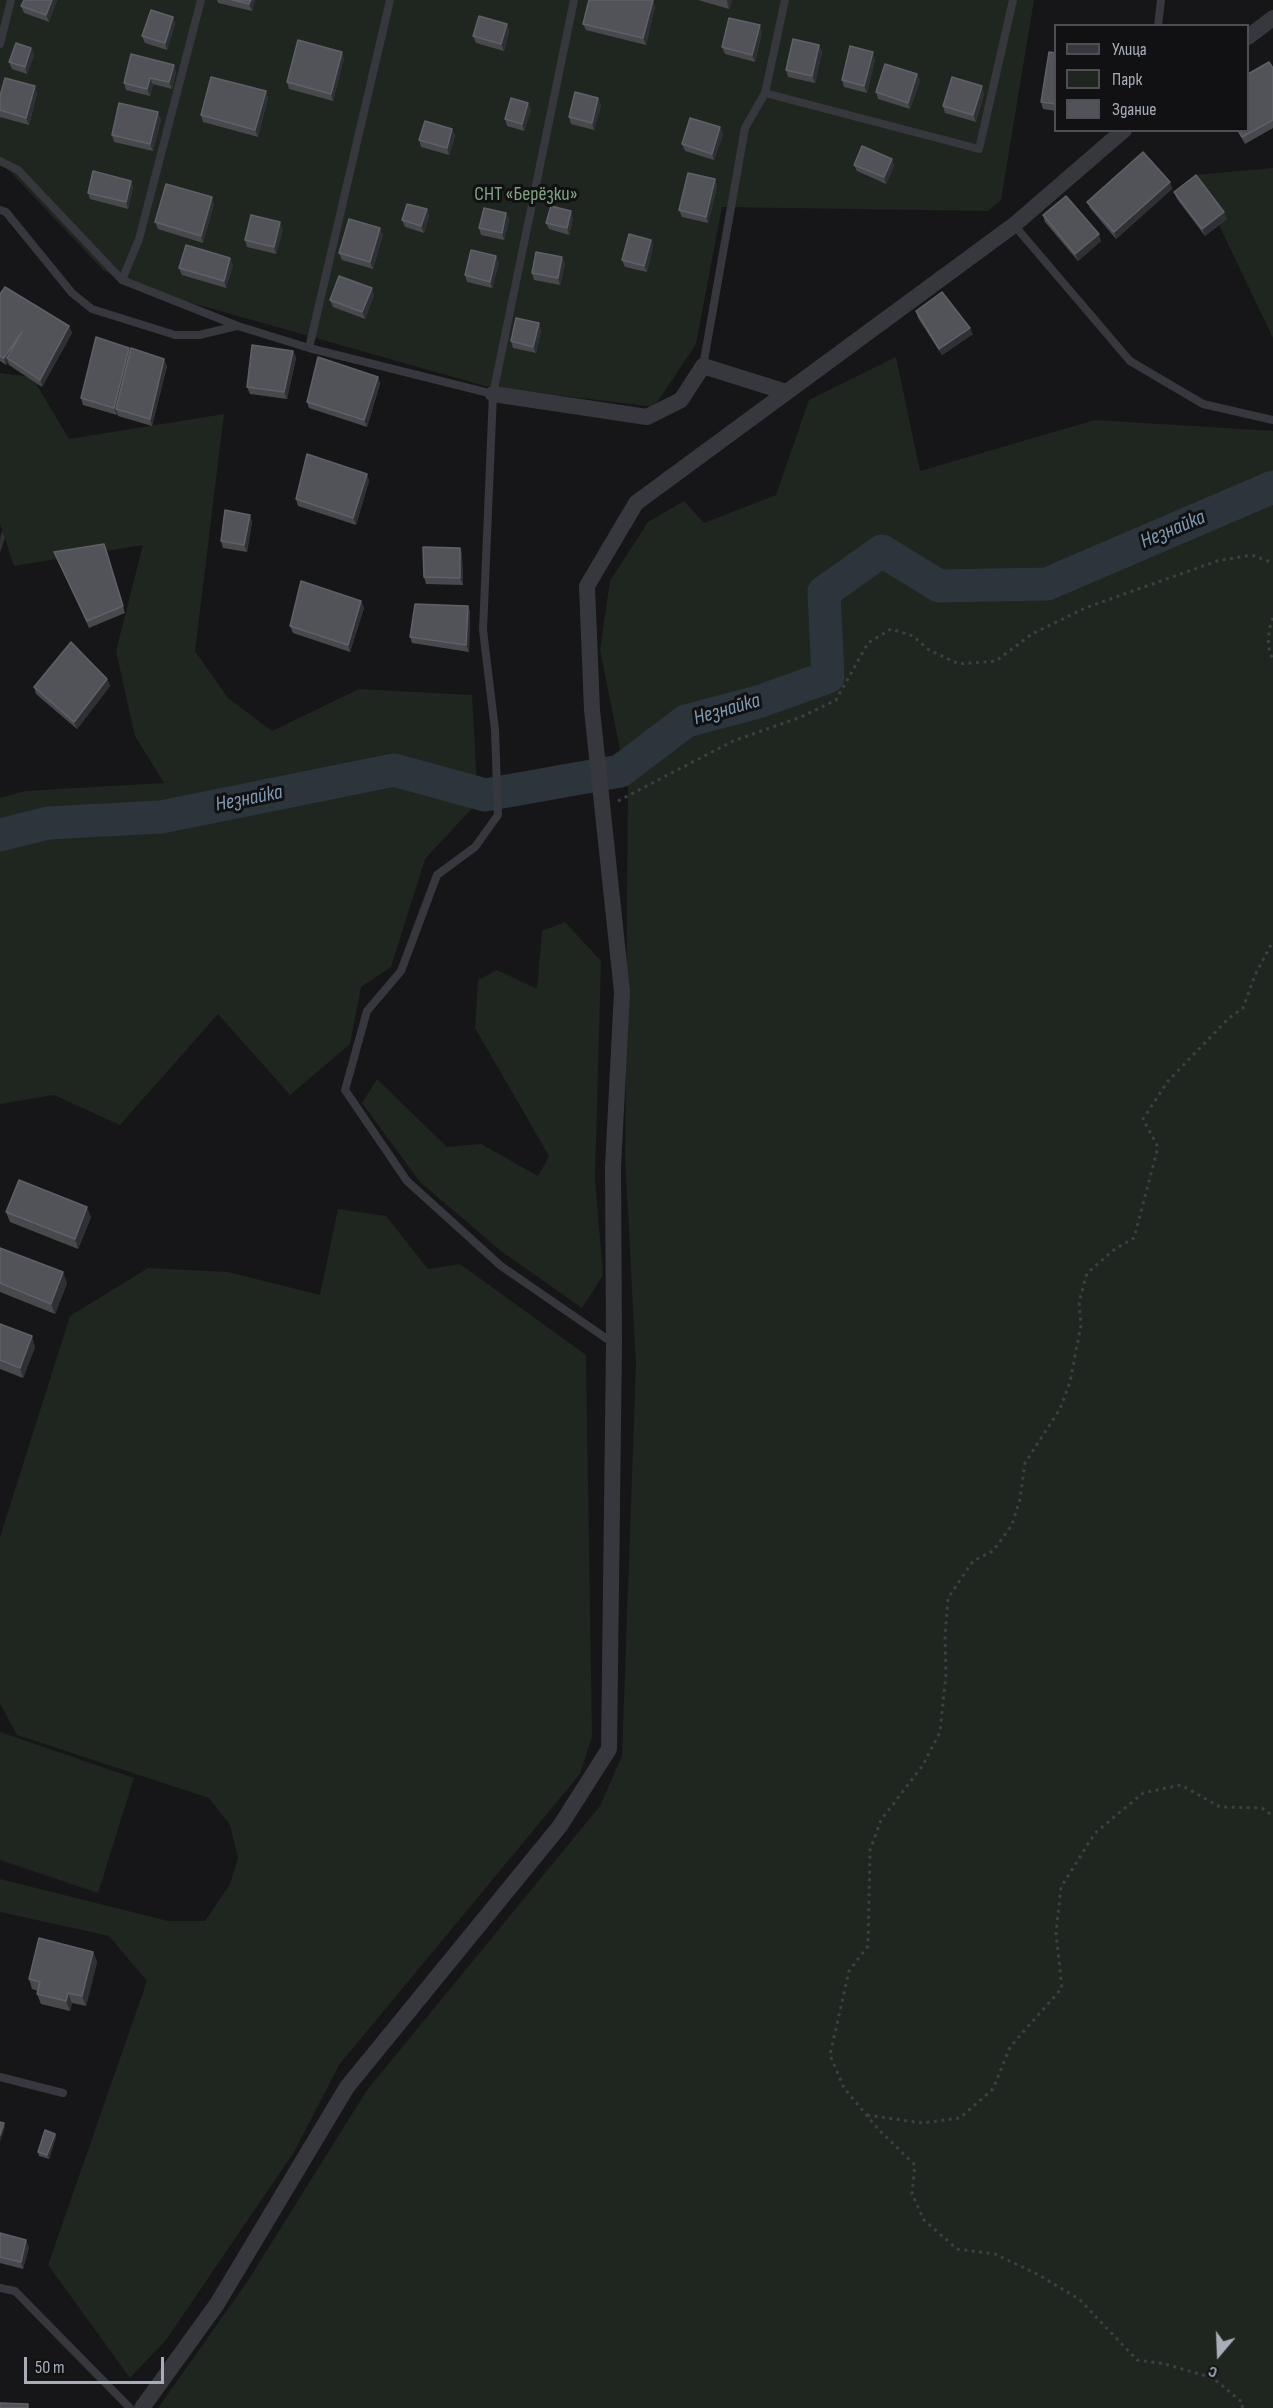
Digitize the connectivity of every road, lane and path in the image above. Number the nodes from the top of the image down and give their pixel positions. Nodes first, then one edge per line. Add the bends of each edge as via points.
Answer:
1 (10, 0) edge
2 (201, 0) edge
3 (390, 0) edge
4 (574, 0) edge
5 (785, 0) edge
6 (1013, 0) edge
7 (1161, 0) edge
8 (1273, 18) edge
9 (1158, 24) edge
10 (1249, 36) edge
11 (0, 44) edge
12 (765, 93) junction
13 (1122, 132) edge
14 (0, 161) edge
15 (0, 210) edge
16 (1014, 225) junction
17 (122, 280) junction
18 (238, 326) junction
19 (309, 348) junction
20 (703, 366) junction
21 (786, 392) junction
22 (493, 394) junction
23 (1273, 420) edge
24 (1273, 564) edge
25 (1273, 618) edge
26 (1273, 659) edge
27 (603, 809) junction
28 (1273, 941) edge
29 (614, 1343) junction
30 (1273, 1816) edge
31 (0, 2077) edge
32 (63, 2093) dead end
33 (866, 2115) junction
34 (0, 2288) edge
35 (130, 2408) edge
36 (142, 2408) edge
37 (1242, 2408) edge

1 - 11 lane
2 - 17 lane via 139,239
3 - 19 lane
4 - 22 lane
5 - 12 lane
6 - 12 lane via 979,149
7 - 9 lane
8 - 10 street
12 - 20 lane via 745,128
13 - 16 street
14 - 17 lane via 18,170
15 - 18 lane via 6,212 72,293 93,309 175,335 199,335
16 - 21 street
16 - 23 lane via 1130,361 1203,404
17 - 18 lane
18 - 19 lane
19 - 22 lane
20 - 21 street
20 - 22 street via 681,400 647,417
21 - 27 street via 636,502 587,586 592,710
22 - 29 lane via 483,630 495,730 498,815 475,847 437,875 401,970 367,1011 345,1090 407,1181 501,1266
24 - 27 path via 1252,555 1216,561 1085,608 1032,634 996,661 959,664 929,650 913,636 891,629 868,643 836,700 733,741
25 - 26 path via 1269,653
27 - 29 street via 622,992 613,1167
28 - 33 path via 1243,1008 1167,1081 1143,1119 1158,1147 1134,1238 1087,1273 1079,1302 1081,1325 1070,1382 1060,1409 1025,1463 1012,1525 993,1551 973,1562 948,1598 940,1732 923,1765 881,1820 870,1850 868,1946 849,1971 830,2055 844,2088
29 - 36 street via 609,1749 560,1827 346,2087 217,2304
30 - 33 path via 1262,1808 1220,1807 1181,1785 1143,1793 1095,1833 1061,1887 1056,1933 1062,1988 1010,2047 993,2089 960,2118 922,2123
31 - 32 lane
33 - 37 path via 915,2165 912,2194 924,2220 957,2249 995,2254 1037,2274 1079,2299 1137,2360 1213,2378 1243,2403
34 - 35 lane via 15,2291

